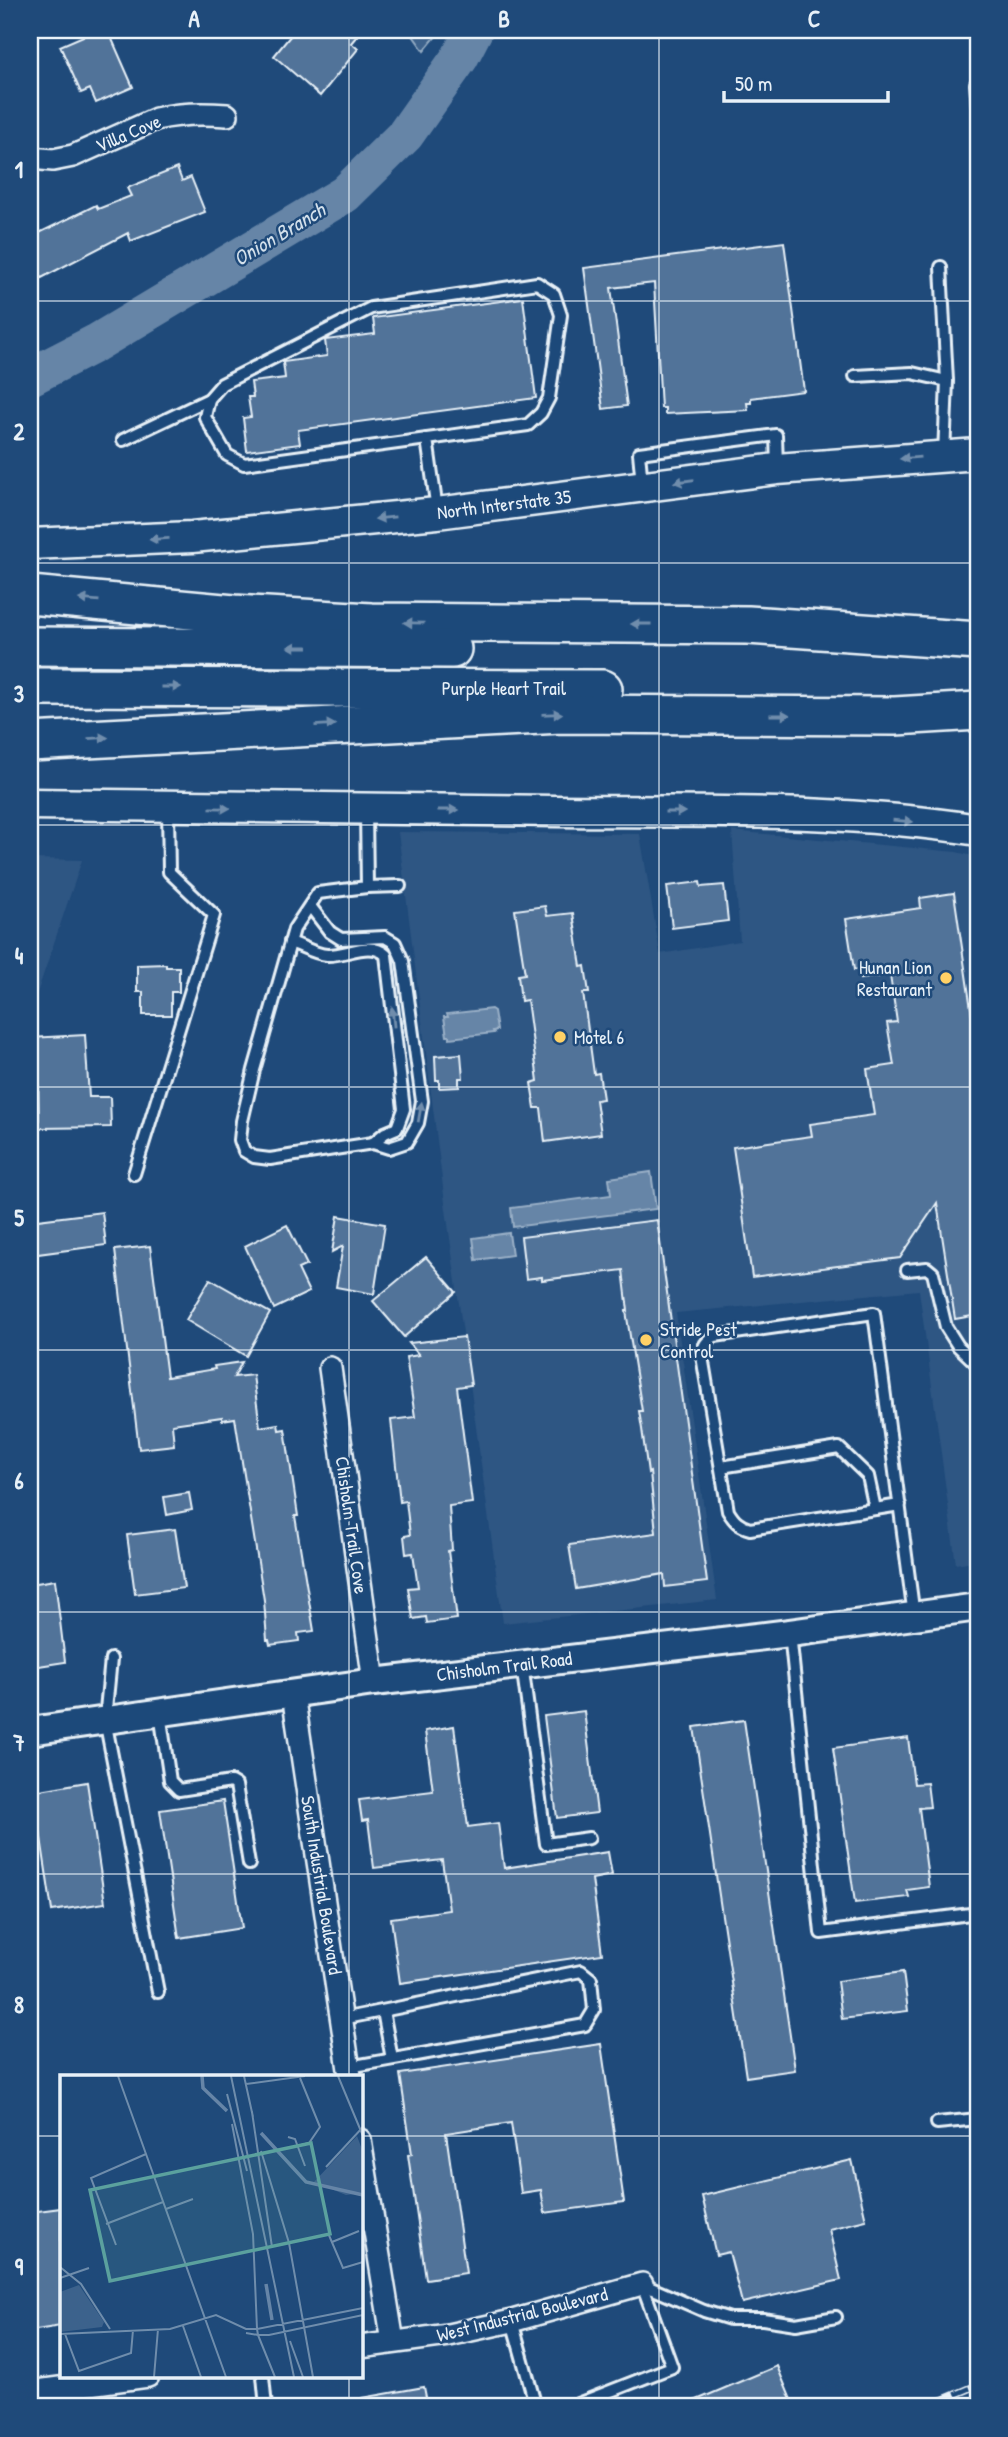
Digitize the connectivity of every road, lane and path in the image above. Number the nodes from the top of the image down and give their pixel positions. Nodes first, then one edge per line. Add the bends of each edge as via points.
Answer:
1 (978, 84) edge
2 (978, 107) edge
3 (227, 114) dead end
4 (30, 158) edge
5 (978, 251) edge
6 (978, 258) edge
7 (941, 267) dead end
8 (855, 376) dead end
9 (947, 381) junction
10 (209, 399) junction
11 (426, 439) junction
12 (123, 440) dead end
13 (978, 454) edge
14 (944, 455) junction
15 (437, 513) junction
16 (30, 544) edge
17 (30, 595) edge
18 (978, 641) edge
19 (30, 646) edge
20 (978, 647) edge
21 (30, 687) edge
22 (978, 691) edge
23 (978, 711) edge
24 (30, 742) edge
25 (30, 804) edge
26 (168, 807) junction
27 (366, 810) junction
28 (978, 830) edge
29 (400, 886) dead end
30 (367, 887) junction
31 (310, 906) junction
32 (290, 942) junction
33 (373, 1143) junction
34 (134, 1174) dead end
35 (908, 1269) dead end
36 (978, 1365) edge
37 (330, 1368) dead end
38 (721, 1467) junction
39 (900, 1505) junction
40 (875, 1509) junction
41 (978, 1606) edge
42 (914, 1616) junction
43 (790, 1633) junction
44 (111, 1659) dead end
45 (522, 1663) junction
46 (374, 1682) junction
47 (293, 1694) junction
48 (160, 1713) junction
49 (105, 1720) junction
50 (30, 1731) edge
51 (589, 1838) dead end
52 (249, 1864) dead end
53 (978, 1913) edge
54 (158, 1992) dead end
55 (383, 2011) junction
56 (342, 2019) junction
57 (392, 2059) junction
58 (350, 2072) edge
59 (978, 2119) edge
60 (937, 2123) dead end
61 (362, 2152) edge
62 (642, 2284) junction
63 (836, 2317) dead end
64 (512, 2321) junction
65 (393, 2342) junction
66 (362, 2347) edge
67 (133, 2378) edge
68 (263, 2378) edge
69 (30, 2392) edge
70 (266, 2407) edge
71 (536, 2407) edge
72 (570, 2407) edge

1 - 2 lane
3 - 4 street, Villa Cove via 156,119 73,156
5 - 6 lane
7 - 9 lane
8 - 9 lane via 912,373
9 - 14 lane
10 - 11 lane via 205,417 227,455 244,464
10 - 11 lane via 222,384 371,308 537,283 554,295 561,315 549,398 541,413 528,425
10 - 12 lane
11 - 15 lane
13 - 14 main road, North Interstate 35
14 -> 15 main road, North Interstate 35 via 777,469
15 -> 16 main road, North Interstate 35 via 192,537
18 -> 17 highway via 748,625 371,622
20 -> 19 highway, Purple Heart Trail
21 -> 22 highway, Purple Heart Trail
24 -> 23 highway via 561,714 895,716
25 - 26 main road
26 -> 27 main road
26 - 34 lane via 169,872 214,915
27 -> 28 main road via 833,815
27 - 30 lane
29 - 30 lane
30 - 31 lane via 318,893
31 - 32 lane
33 -> 31 lane via 389,1148 407,1142 418,1123 422,1101 403,961 395,943 385,937 341,939
33 -> 32 lane via 397,1128 404,1110 386,956 371,949 327,955
32 - 33 lane via 242,1121 244,1151 270,1159
35 - 36 lane via 927,1268 933,1273 946,1327
37 - 46 street, Chisholm Trail Cove
38 - 39 lane via 702,1356 709,1339 874,1313
38 - 40 lane via 839,1448 868,1476
38 - 40 lane via 728,1511 740,1526 750,1529
39 - 40 lane
39 - 42 lane
41 - 42 street, Chisholm Trail Road
42 - 43 street, Chisholm Trail Road
43 - 45 street, Chisholm Trail Road
43 - 53 lane via 821,1933
44 - 49 lane
45 - 46 street, Chisholm Trail Road
45 - 51 lane via 546,1844
46 - 47 street, Chisholm Trail Road
47 - 48 street, Chisholm Trail Road
47 - 56 street, South Industrial Boulevard
48 - 49 street, Chisholm Trail Road
48 - 52 lane via 170,1781 175,1788 236,1785
49 - 50 street, Chisholm Trail Road
49 - 54 lane
55 - 56 lane
55 - 57 lane
55 - 57 lane via 581,1971 591,1979 594,2010 585,2025
56 - 58 street, South Industrial Boulevard
57 - 58 lane
59 - 60 lane
61 - 65 street
62 - 63 lane via 730,2319 796,2324
62 - 64 street, West Industrial Boulevard
62 - 72 lane via 672,2367
64 - 65 street, West Industrial Boulevard
64 - 71 lane
65 - 66 street, West Industrial Boulevard
67 - 69 street
68 - 70 lane

